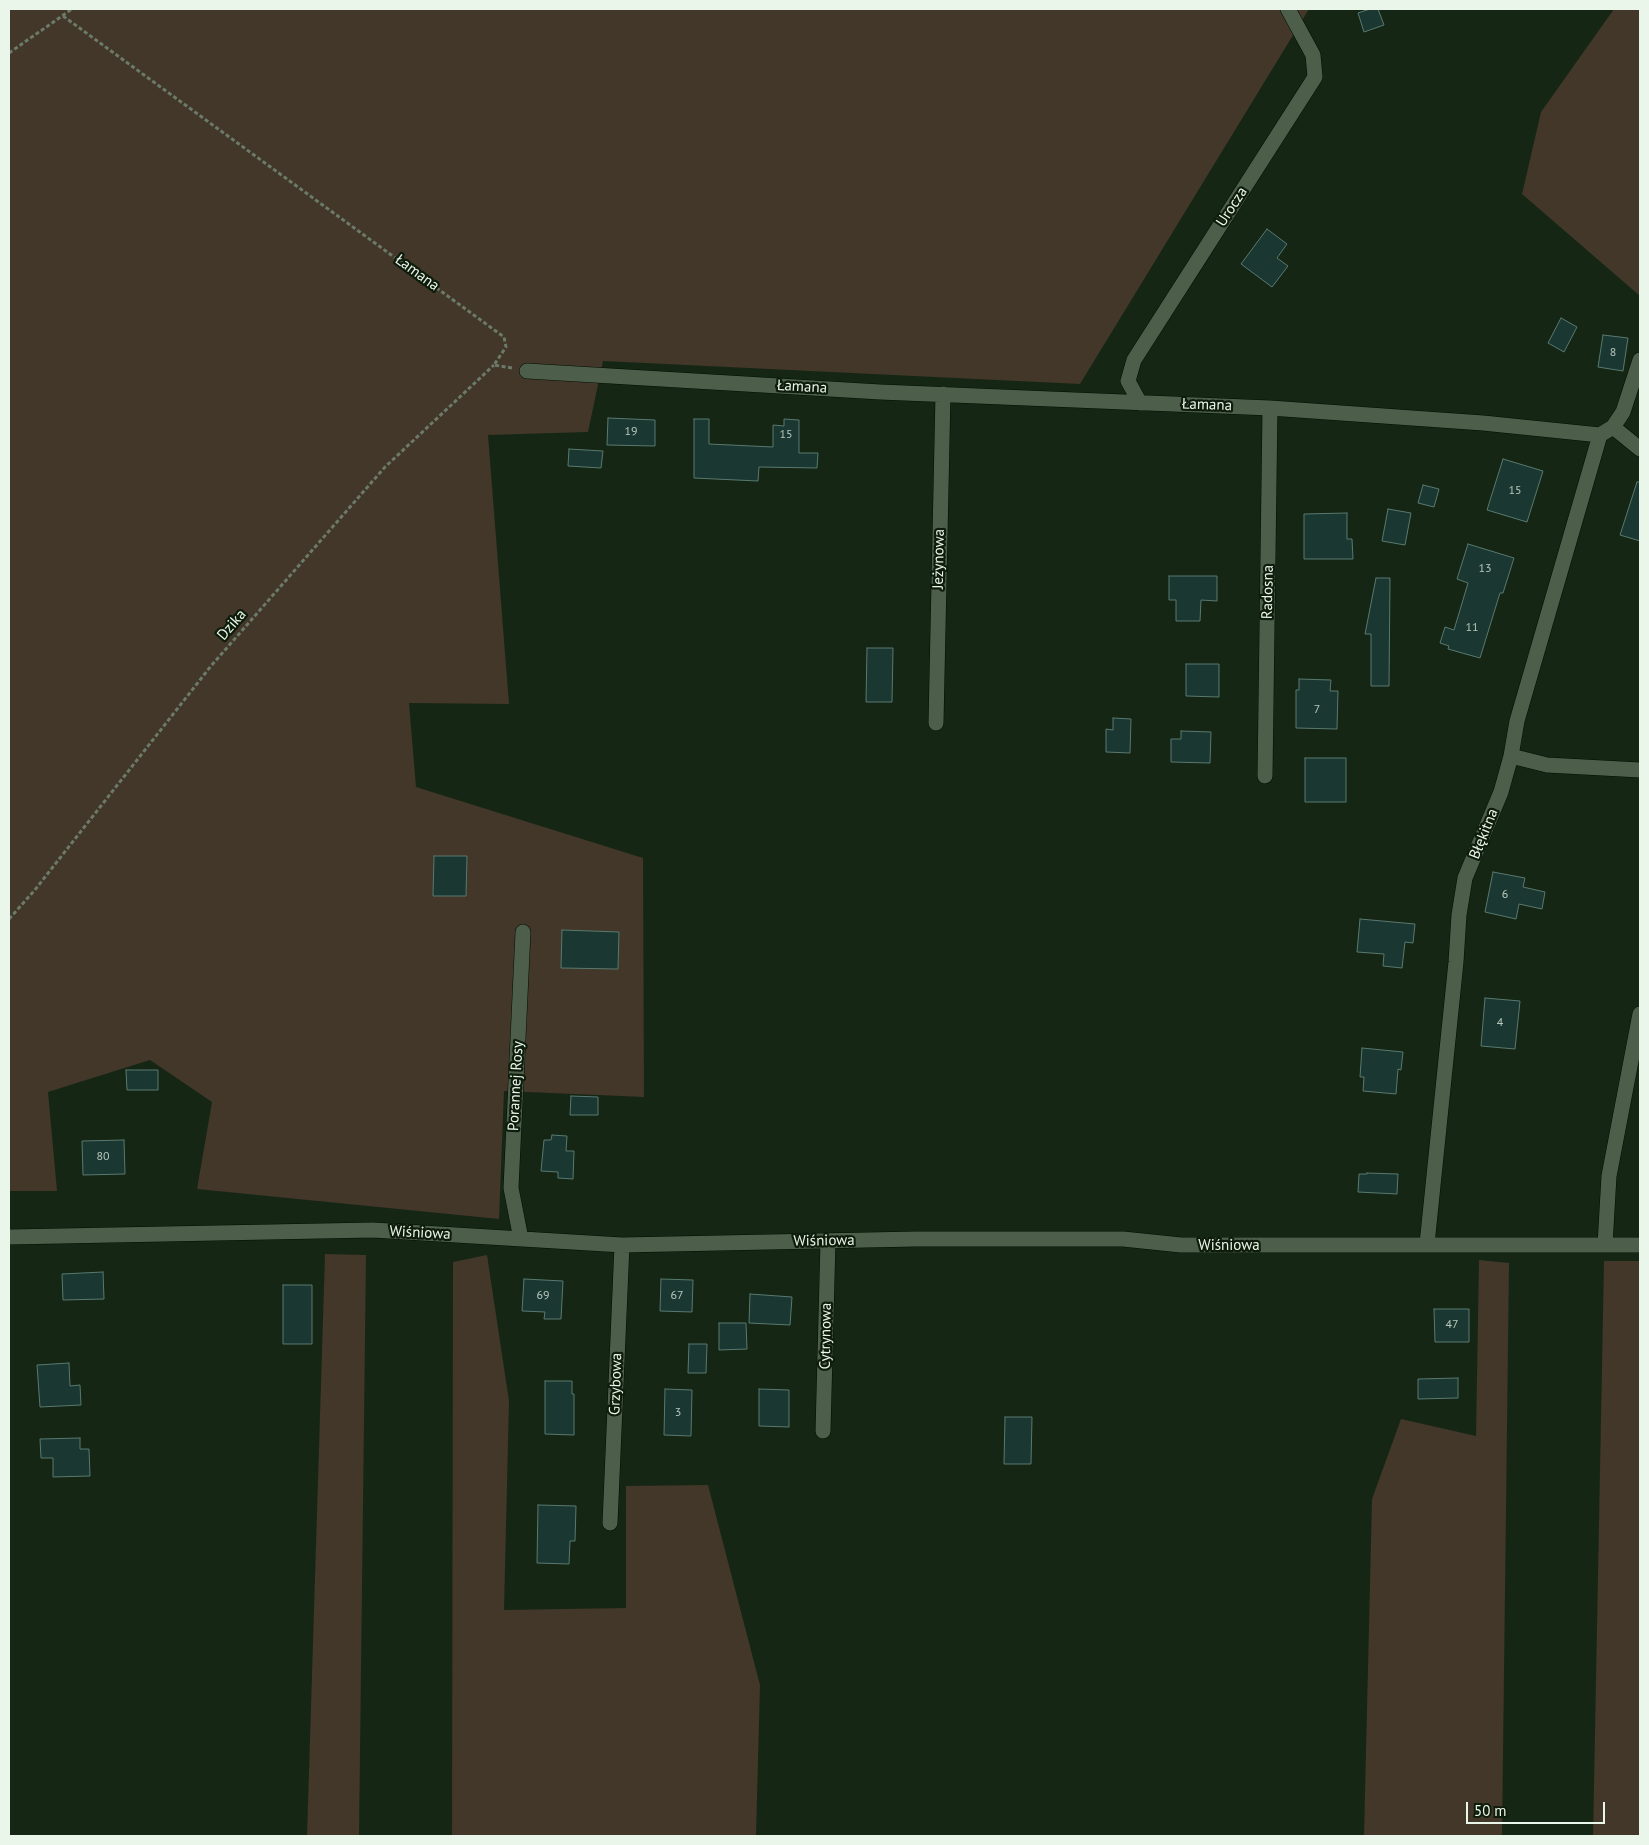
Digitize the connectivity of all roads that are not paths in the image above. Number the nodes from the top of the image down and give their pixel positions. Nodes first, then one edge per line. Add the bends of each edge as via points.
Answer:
1 (1288, 9) edge
2 (1640, 360) edge
3 (527, 370) road end
4 (943, 394) junction
5 (1140, 403) junction
6 (1270, 408) junction
7 (1606, 431) junction
8 (1640, 449) edge
9 (936, 723) dead end
10 (1511, 756) junction
11 (1640, 770) edge
12 (1265, 776) dead end
13 (523, 932) dead end
14 (1640, 1014) edge
15 (9, 1237) edge
16 (521, 1239) junction
17 (828, 1241) junction
18 (1427, 1244) junction
19 (622, 1245) junction
20 (1604, 1245) junction
21 (1640, 1245) edge
22 (823, 1431) dead end
23 (610, 1522) dead end

1 - 5 street, Urocza via 1313,55 1314,77 1134,360 1128,381
2 - 7 street via 1623,412
3 - 4 street, Łamana
4 - 5 street, Łamana
4 - 9 street, Jeżynowa
5 - 6 street, Łamana
6 - 7 street, Łamana
6 - 12 street, Radosna
7 - 8 street
7 - 10 street, Błękitna via 1517,721
10 - 11 street via 1547,765
10 - 18 street, Błękitna via 1501,792 1466,878 1459,915
13 - 16 street, Porannej Rosy via 511,1188
14 - 20 street via 1609,1176
15 - 16 street, Wiśniowa via 373,1230
16 - 19 street, Wiśniowa
17 - 18 street, Wiśniowa via 1123,1239 1181,1245
17 - 19 street, Wiśniowa
17 - 22 street, Cytrynowa
18 - 20 street, Wiśniowa
19 - 23 street, Grzybowa
20 - 21 street, Wiśniowa

